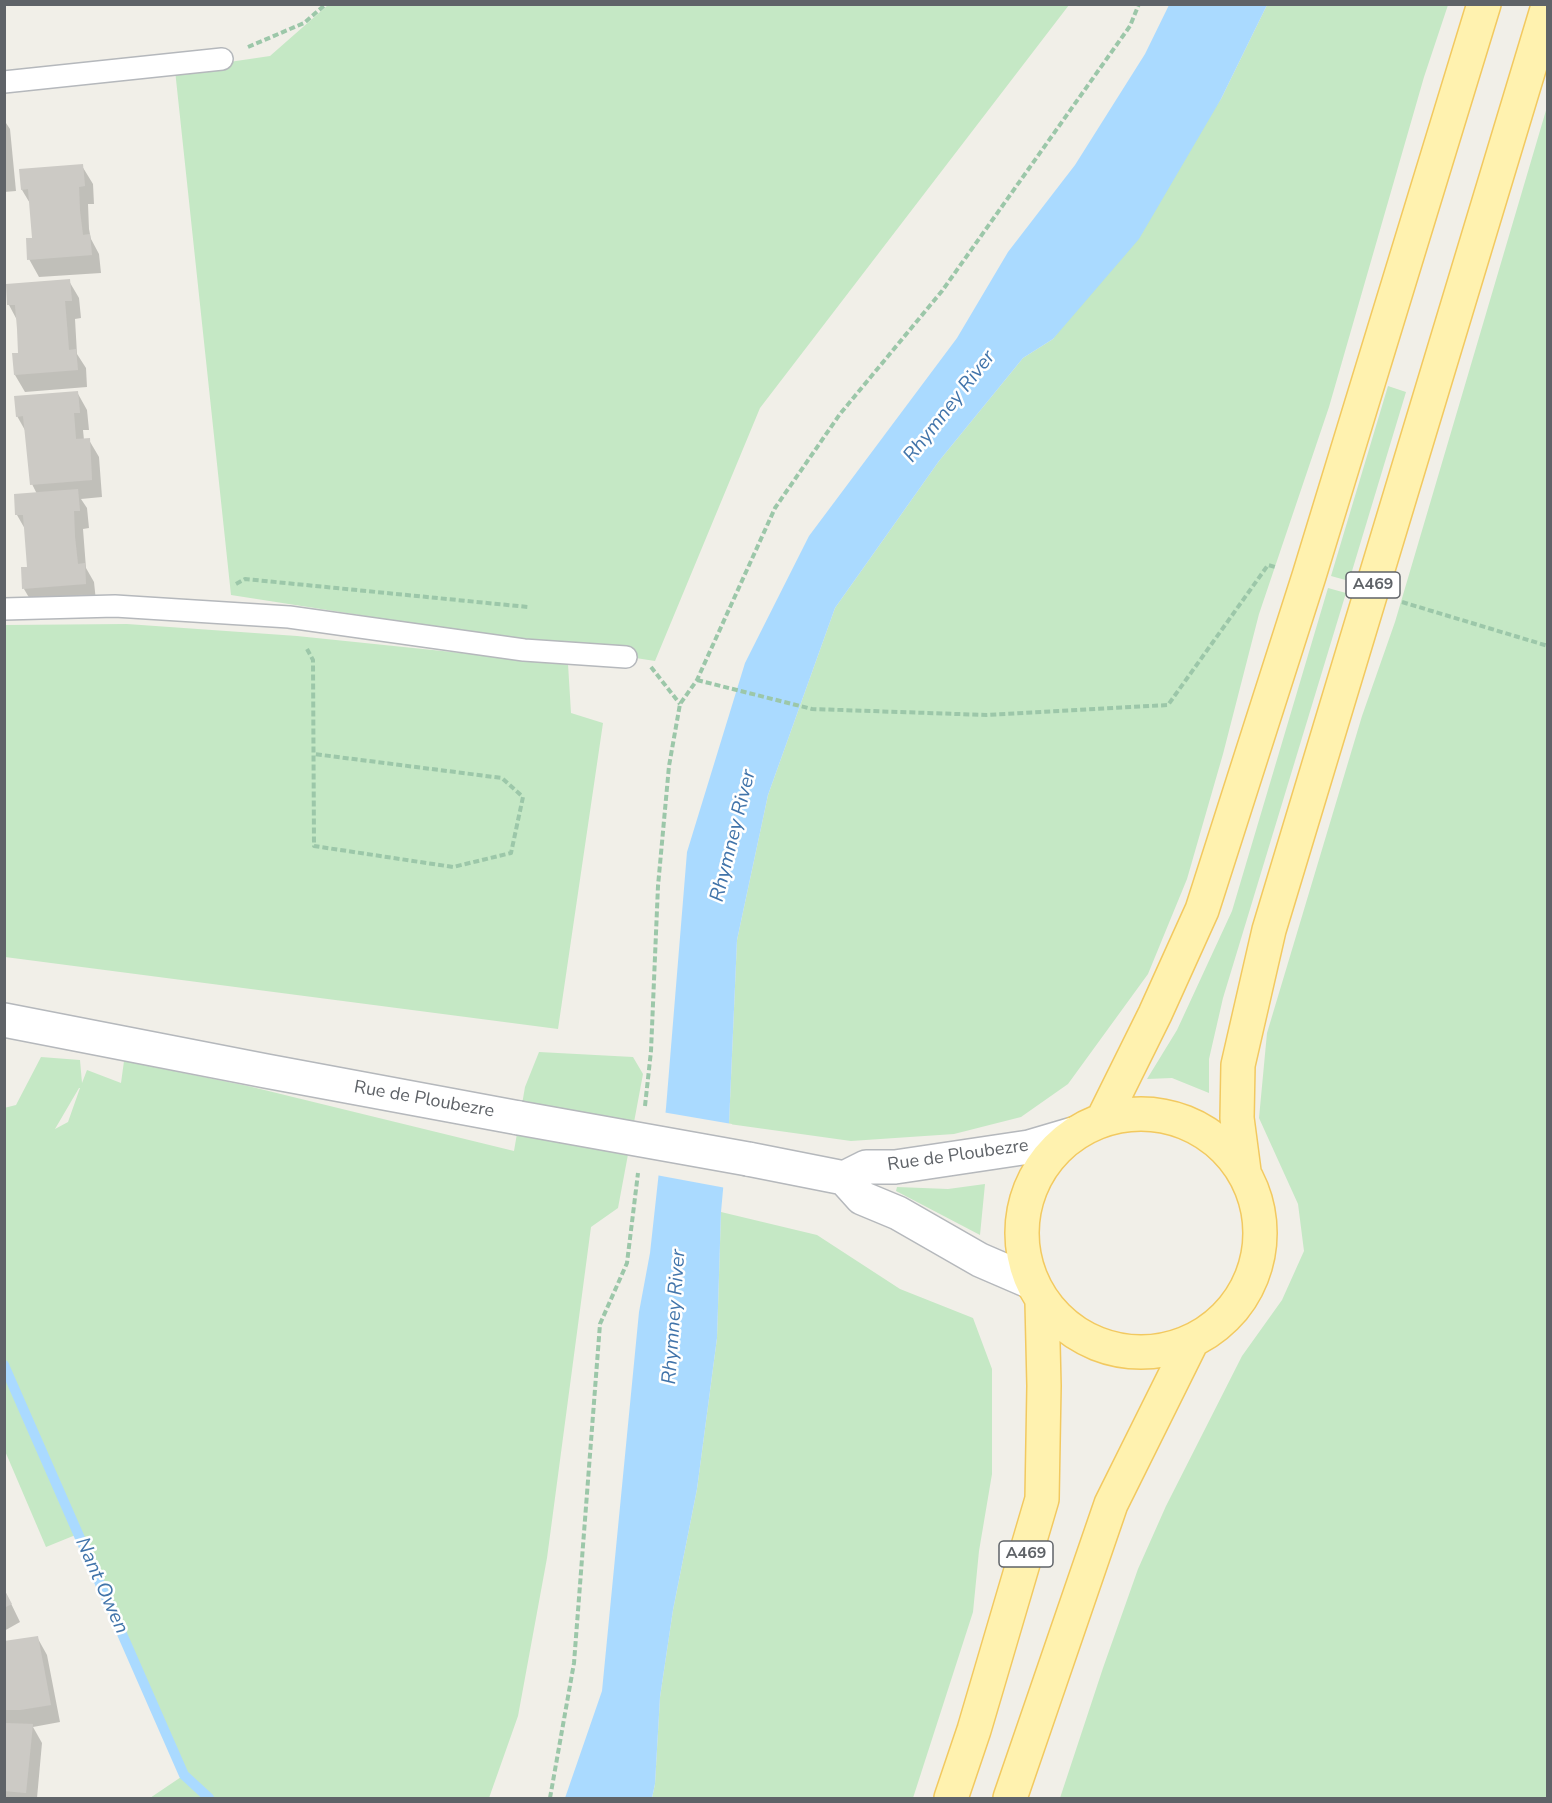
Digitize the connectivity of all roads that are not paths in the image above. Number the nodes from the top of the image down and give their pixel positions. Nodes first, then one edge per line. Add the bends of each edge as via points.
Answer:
1 (1484, 4) edge
2 (1548, 6) edge
3 (222, 59) road end
4 (4, 82) edge
5 (4, 609) edge
6 (626, 657) road end
7 (4, 1020) edge
8 (1103, 1119) junction
9 (1073, 1134) junction
10 (1244, 1171) junction
11 (844, 1178) junction
12 (1037, 1292) junction
13 (1192, 1341) junction
14 (951, 1798) edge
15 (1011, 1798) edge

1 - 8 main road via 1202,910
2 - 10 main road, A469 via 1269,930 1238,1065 1237,1118
3 - 4 lane
5 - 6 lane via 115,606 289,617 524,650
7 - 11 street, Rue de Ploubezre, bridge
8 - 9 main road
8 - 10 main road via 1143,1113 1183,1121 1217,1141
9 - 11 street, Rue de Ploubezre via 1029,1147 895,1167 866,1167
9 - 12 main road via 1048,1157 1026,1195 1021,1239
10 - 13 main road via 1258,1208 1260,1248 1248,1286 1225,1318
11 - 12 street via 861,1198 898,1213
12 - 13 main road via 1065,1326 1094,1343 1126,1352 1160,1351
12 - 14 main road, A469 via 1044,1386 1042,1499
13 - 15 main road via 1111,1504

